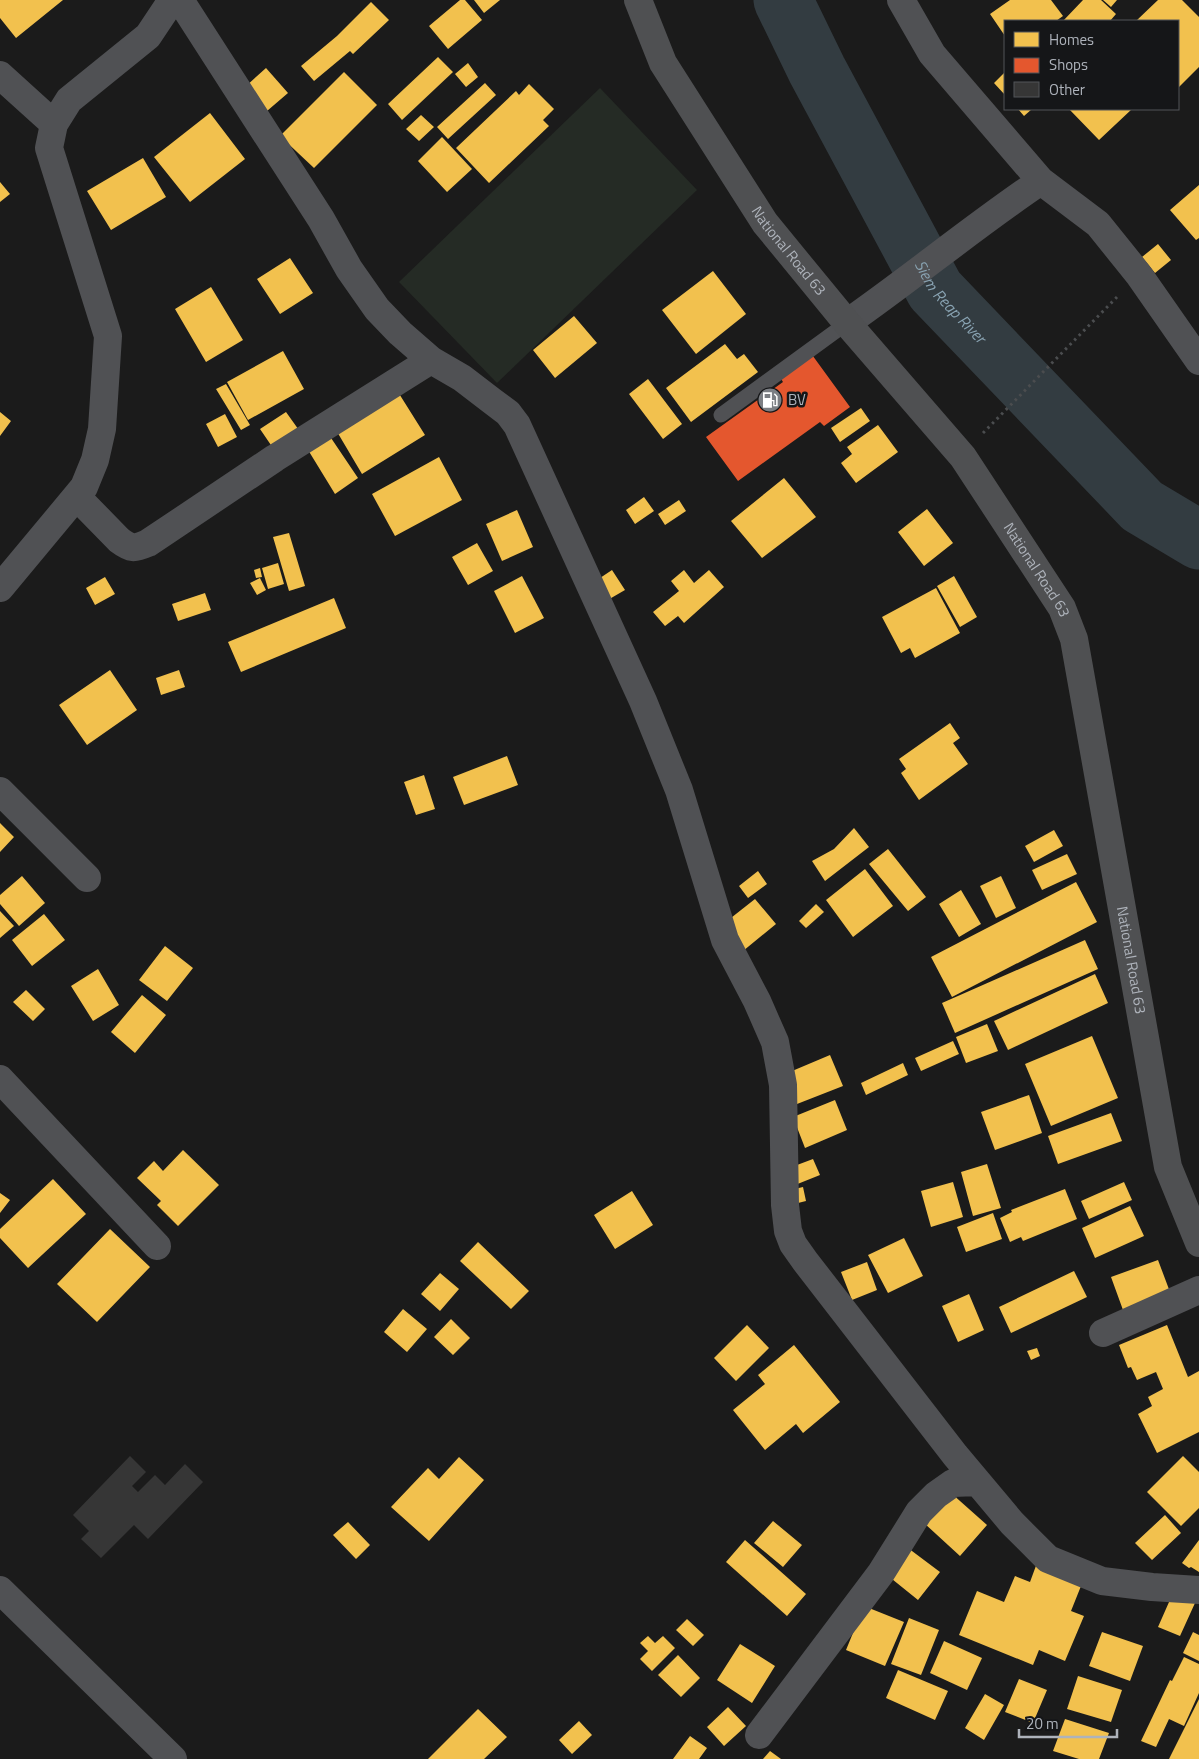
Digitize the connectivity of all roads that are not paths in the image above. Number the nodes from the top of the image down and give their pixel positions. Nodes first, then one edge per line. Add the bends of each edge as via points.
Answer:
1 (172, 0) edge
2 (180, 0) edge
3 (638, 0) edge
4 (901, 0) edge
5 (0, 75) edge
6 (54, 124) junction
7 (1041, 181) junction
8 (847, 323) junction
9 (431, 360) junction
10 (1199, 361) edge
11 (721, 415) dead end
12 (77, 497) junction
13 (0, 588) edge
14 (0, 791) edge
15 (87, 878) dead end
16 (0, 1079) edge
17 (1199, 1243) edge
18 (157, 1246) dead end
19 (1199, 1290) edge
20 (1103, 1333) dead end
21 (977, 1482) junction
22 (0, 1590) edge
23 (1199, 1590) edge
24 (759, 1735) dead end
25 (173, 1759) edge

1 - 6 street via 148,36 69,100
2 - 9 street via 321,219 349,269 377,309
3 - 8 street, National Road 63 via 663,64 765,223
4 - 7 street via 932,54
5 - 6 street
6 - 12 street via 48,148 108,336 102,429 95,460
7 - 8 street
7 - 10 street via 1098,224 1139,275
8 - 11 lane
8 - 17 street, National Road 63 via 964,457 1062,608 1074,639 1168,1167
9 - 12 street via 148,543 135,548 126,546
9 - 21 street via 492,400 517,425 643,702 679,790 725,940 775,1042 783,1084 785,1206 793,1244
12 - 13 street
14 - 15 street
16 - 18 street
19 - 20 street
21 - 23 street via 1048,1559 1102,1581
21 - 24 street via 954,1483 919,1512 881,1573
22 - 25 street

